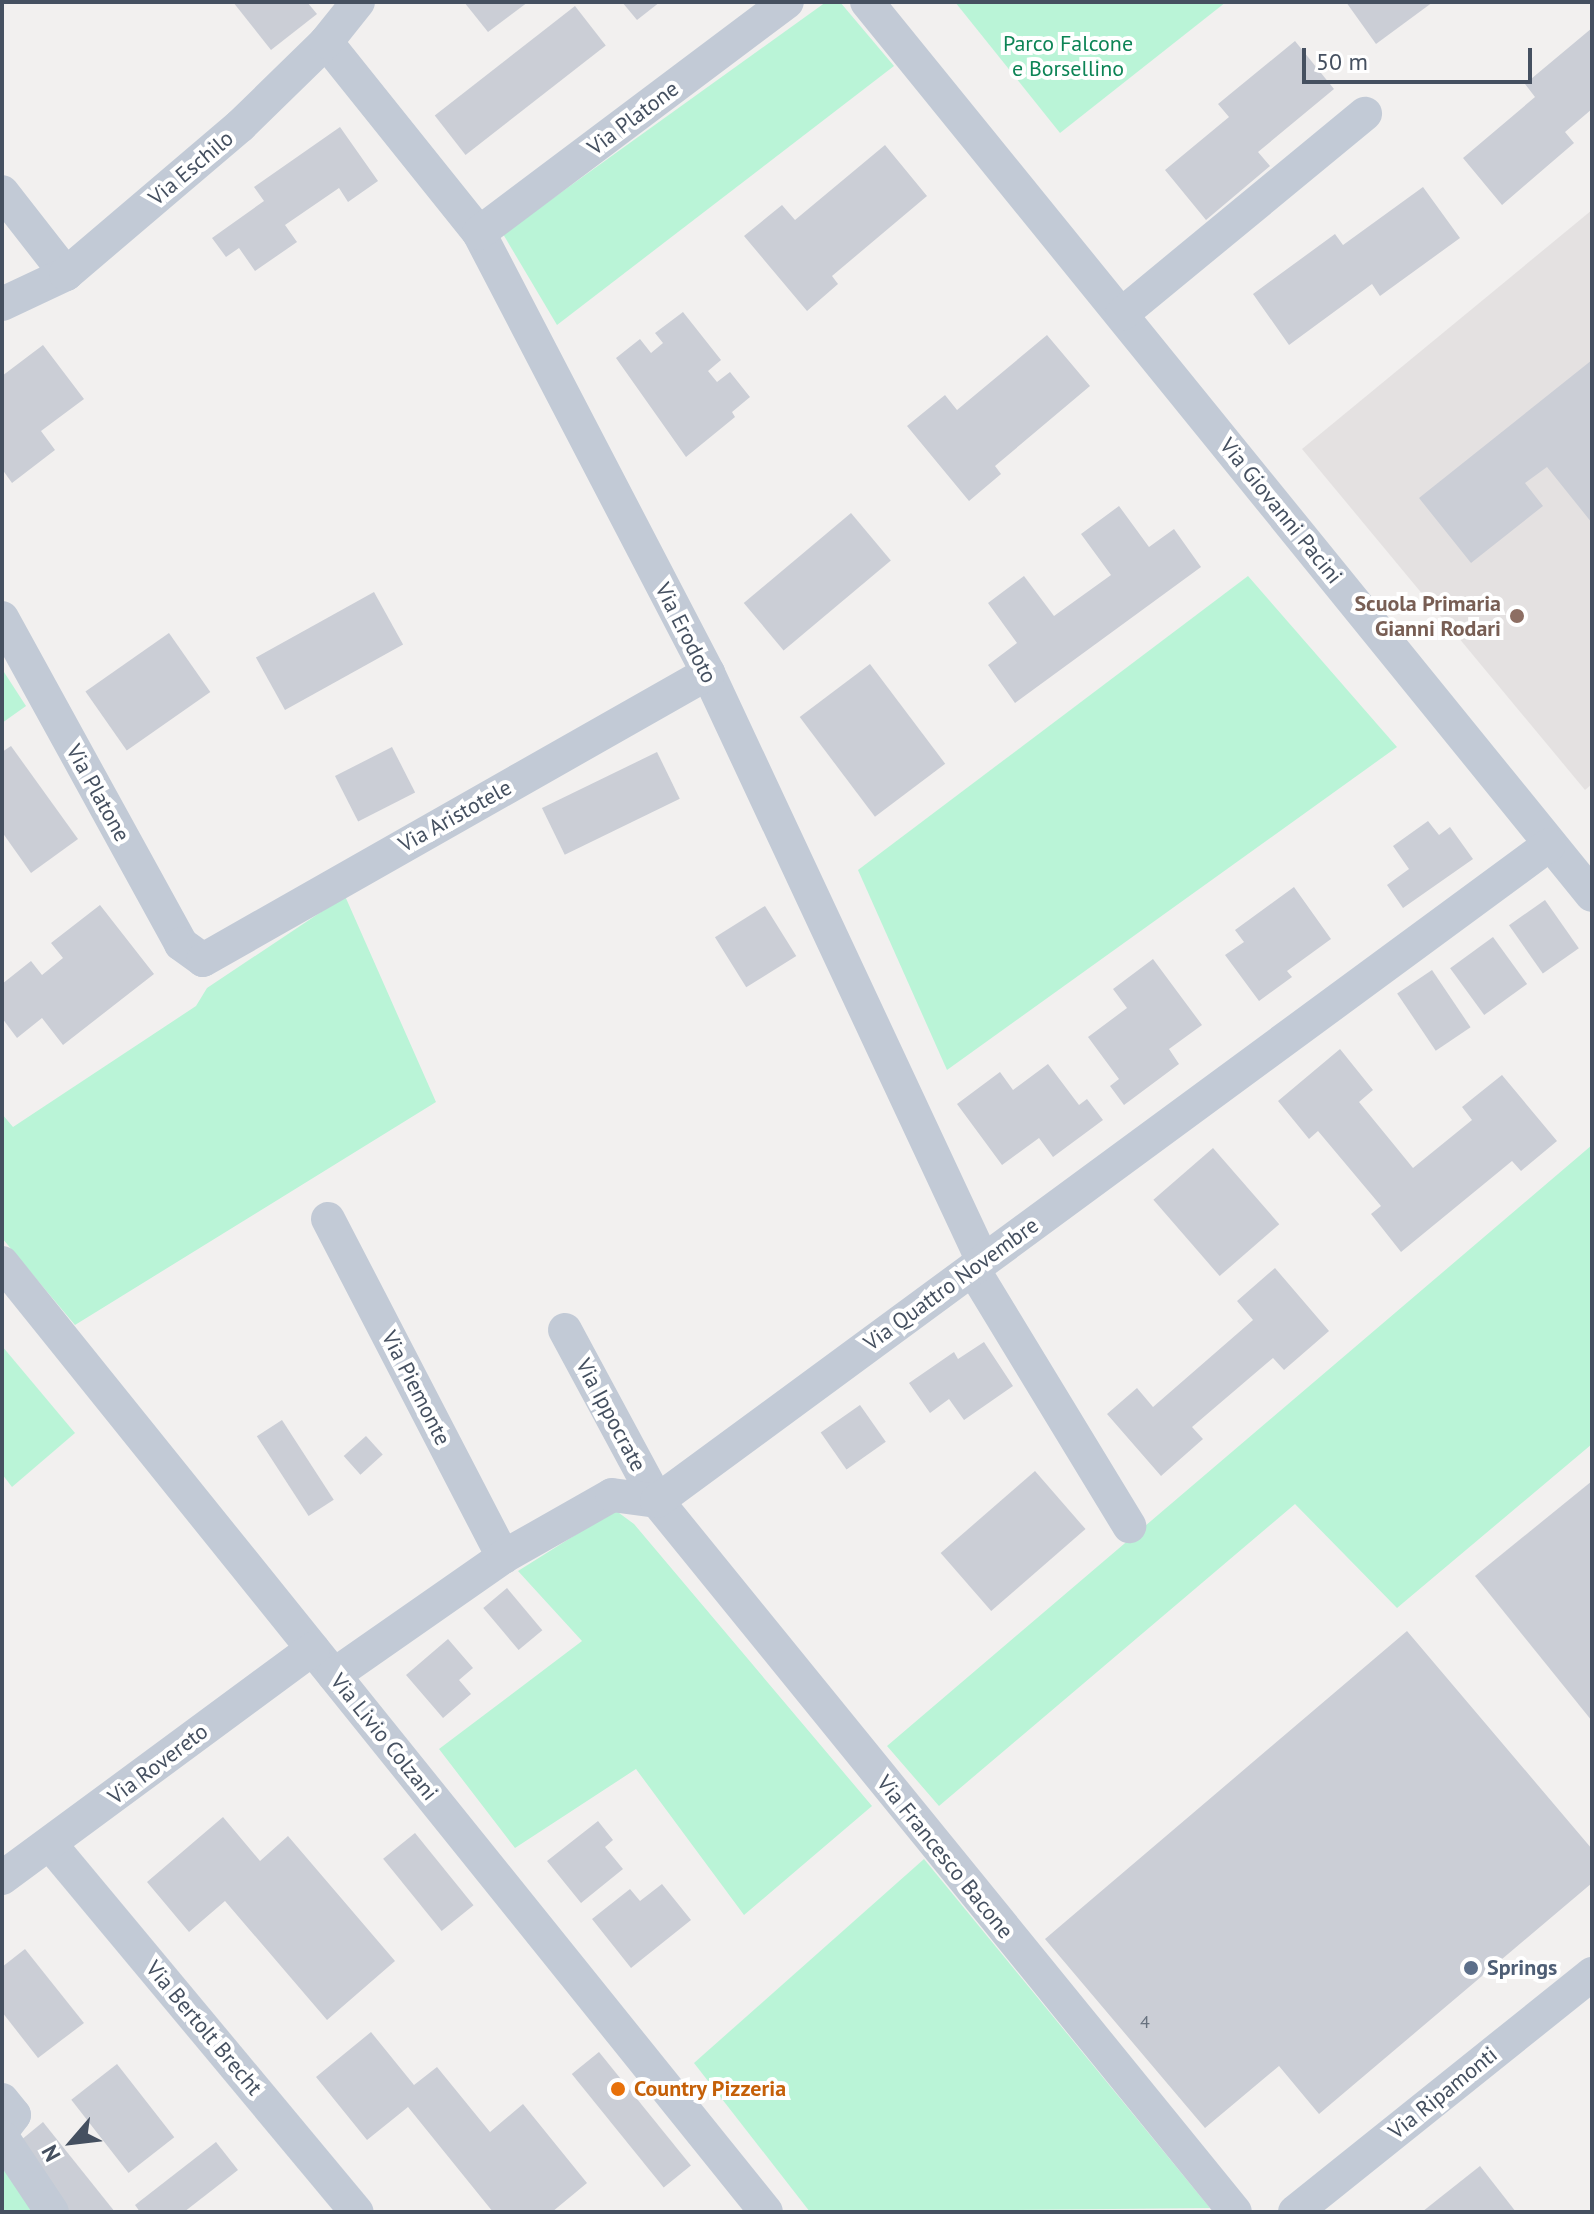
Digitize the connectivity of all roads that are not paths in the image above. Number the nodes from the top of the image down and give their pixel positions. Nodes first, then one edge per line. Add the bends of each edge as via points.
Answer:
1 (358, 2) edge
2 (787, 2) edge
3 (867, 2) edge
4 (326, 42) junction
5 (1365, 114) dead end
6 (2, 192) edge
7 (479, 233) junction
8 (66, 274) junction
9 (2, 304) edge
10 (1122, 314) junction
11 (2, 618) edge
12 (708, 673) junction
13 (1549, 845) junction
14 (1592, 895) edge
15 (203, 960) joint
16 (328, 1219) dead end
17 (2, 1263) edge
18 (978, 1265) junction
19 (565, 1330) dead end
20 (657, 1501) junction
21 (1129, 1526) dead end
22 (503, 1557) junction
23 (324, 1662) junction
24 (50, 1844) junction
25 (2, 1878) edge
26 (1592, 1974) edge
27 (5, 2121) edge
28 (52, 2212) edge
29 (357, 2212) edge
30 (766, 2212) edge
31 (1235, 2212) edge
32 (1295, 2212) edge

1 - 4 street, Via Eschilo
2 - 7 street, Via Platone
3 - 10 street, Via Giovanni Pacini
4 - 7 street, Via Erodoto
4 - 8 street, Via Eschilo via 240,126
5 - 10 street
6 - 8 street
7 - 12 street, Via Erodoto
8 - 9 street, Via Eschilo
10 - 13 street, Via Giovanni Pacini
11 - 15 street, Via Platone via 181,944
12 - 15 street, Via Aristotele
12 - 18 street, Via Erodoto
13 - 14 street, Via Giovanni Pacini
13 - 18 street, Via Quattro Novembre
16 - 22 street, Via Piemonte
17 - 23 street, Via Livio Colzani
18 - 20 street, Via Quattro Novembre
18 - 21 street, Via Erodoto
19 - 20 street, Via Ippocrate
20 - 22 street via 612,1495
20 - 31 street, Via Francesco Bacone
22 - 23 street
23 - 24 street, Via Rovereto
23 - 30 street, Via Livio Colzani
24 - 25 street, Via Rovereto
24 - 29 street, Via Bertolt Brecht
26 - 32 street, Via Ripamonti
27 - 28 street

